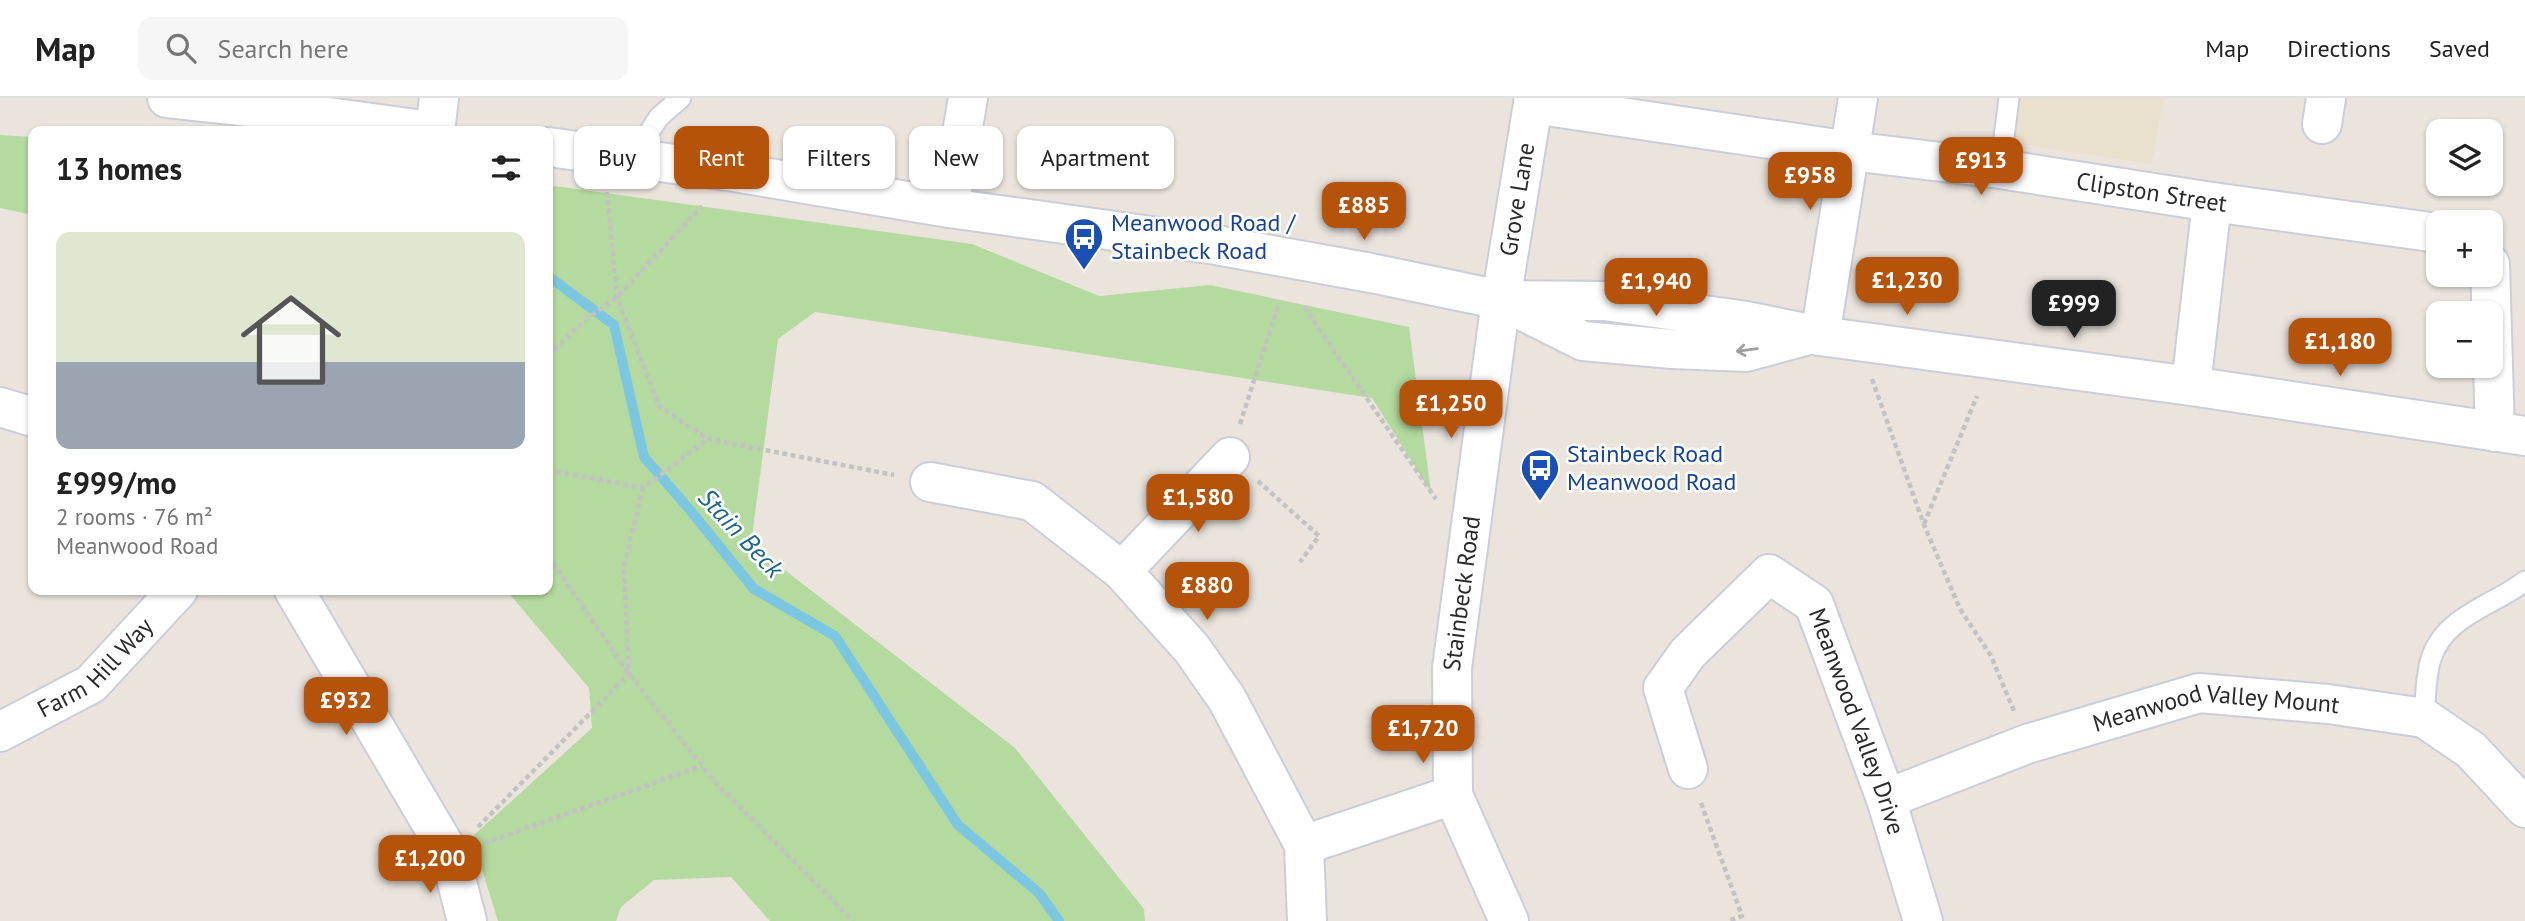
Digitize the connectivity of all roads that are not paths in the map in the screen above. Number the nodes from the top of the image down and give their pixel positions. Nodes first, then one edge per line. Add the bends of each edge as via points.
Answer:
1 (167, 98) edge
2 (439, 98) edge
3 (681, 98) edge
4 (968, 98) edge
5 (1858, 98) edge
6 (2009, 98) edge
7 (1533, 101) edge
8 (396, 126) edge
9 (434, 126) edge
10 (650, 126) edge
11 (553, 148) edge
12 (574, 150) edge
13 (1850, 151) junction
14 (660, 162) edge
15 (2000, 169) junction
16 (2213, 202) junction
17 (949, 208) junction
18 (2426, 231) edge
19 (2493, 287) edge
20 (1501, 300) junction
21 (1816, 335) junction
22 (2191, 386) junction
23 (0, 407) edge
24 (28, 415) edge
25 (2510, 434) edge
26 (1230, 457) road end
27 (930, 482) road end
28 (1122, 571) junction
29 (2525, 581) edge
30 (173, 595) edge
31 (297, 595) edge
32 (2424, 719) junction
33 (0, 732) edge
34 (1688, 769) road end
35 (1453, 795) junction
36 (1886, 799) junction
37 (2525, 808) edge
38 (1304, 845) junction
39 (467, 921) edge
40 (1307, 921) edge
41 (1510, 921) edge
42 (1923, 921) edge

1 - 8 street
2 - 9 street
3 - 10 lane
4 - 17 street
5 - 13 street
6 - 15 lane
7 - 13 street, Clipston Street
7 - 20 street, Grove Lane
11 - 12 street
13 - 15 street, Clipston Street
13 - 21 street
14 - 17 street
15 - 16 street, Clipston Street
16 - 18 street, Clipston Street
16 - 22 street
17 - 20 street via 1216,245
19 - 25 street
20 - 21 street via 1583,341 1746,352
20 - 35 street, Stainbeck Road via 1452,668
21 - 22 street
22 - 25 street
23 - 24 street
26 - 28 street
27 - 28 street via 1032,501
28 - 38 street via 1192,649 1227,699
29 - 32 lane via 2440,636 2430,660
30 - 33 street, Farm Hill Way via 90,684
31 - 39 street via 450,855
32 - 36 street, Meanwood Valley Mount via 2328,704 2200,693 2028,744
32 - 37 street, Meanwood Valley Mount via 2471,750
34 - 36 street, Meanwood Valley Drive via 1663,688 1688,653 1769,574 1814,604
35 - 38 street
35 - 41 street, Stainbeck Road
36 - 42 street, Meanwood Valley Drive
38 - 40 street

